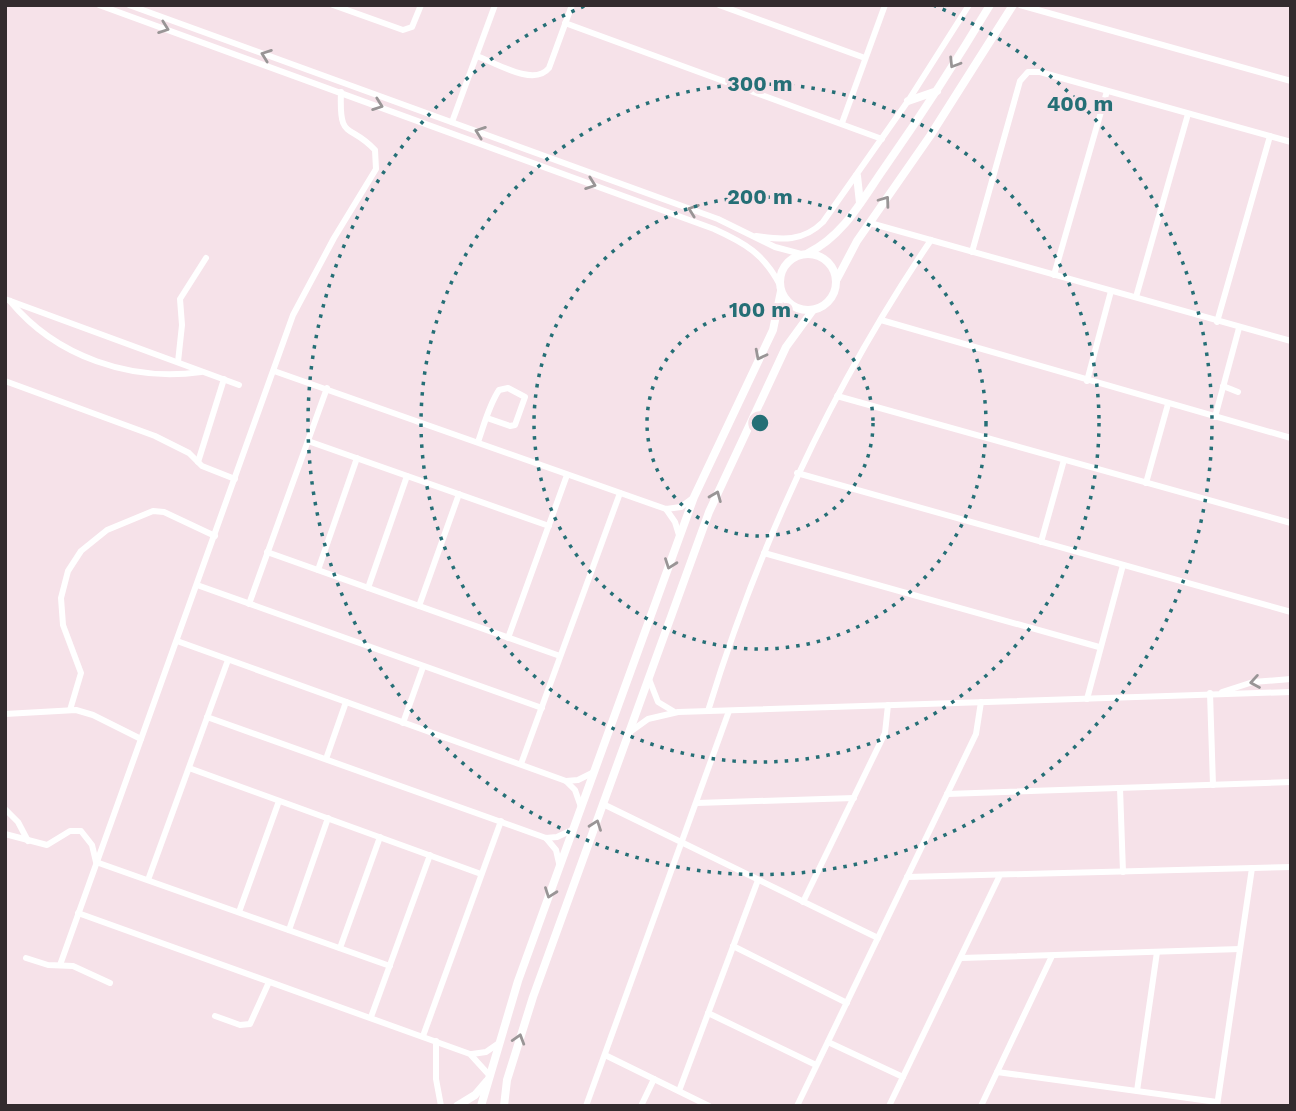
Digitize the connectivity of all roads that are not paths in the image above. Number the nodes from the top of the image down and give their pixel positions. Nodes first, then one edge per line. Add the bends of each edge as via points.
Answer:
1 (99, 5) edge
2 (129, 5) edge
3 (333, 5) edge
4 (421, 5) edge
5 (495, 5) edge
6 (572, 5) edge
7 (719, 5) edge
8 (885, 5) edge
9 (969, 5) edge
10 (980, 5) edge
11 (990, 5) edge
12 (1013, 5) edge
13 (1020, 5) edge
14 (348, 8) edge
15 (982, 19) junction
16 (565, 23) junction
17 (477, 56) junction
18 (865, 58) junction
19 (1291, 81) edge
20 (937, 91) junction
21 (1107, 91) junction
22 (341, 92) junction
23 (908, 101) junction
24 (1188, 114) junction
25 (452, 122) junction
26 (842, 123) junction
27 (1270, 136) junction
28 (882, 139) junction
29 (1291, 142) edge
30 (857, 176) junction
31 (860, 202) junction
32 (870, 223) junction
33 (750, 235) junction
34 (931, 240) junction
35 (972, 251) junction
36 (805, 254) junction
37 (206, 258) dead end
38 (1054, 275) junction
39 (837, 279) junction
40 (780, 288) junction
41 (1111, 290) junction
42 (1136, 298) junction
43 (7, 299) edge
44 (813, 310) junction
45 (881, 320) junction
46 (1217, 322) junction
47 (1239, 328) junction
48 (1291, 341) edge
49 (178, 362) junction
50 (203, 371) junction
51 (274, 371) junction
52 (224, 379) junction
53 (1087, 381) junction
54 (5, 382) edge
55 (239, 385) dead end
56 (1223, 386) junction
57 (327, 388) junction
58 (1238, 392) dead end
59 (837, 396) junction
60 (1168, 404) junction
61 (1215, 417) junction
62 (487, 418) junction
63 (1291, 438) edge
64 (308, 441) junction
65 (478, 442) junction
66 (357, 458) junction
67 (1064, 460) junction
68 (198, 462) junction
69 (797, 473) junction
70 (567, 475) junction
71 (407, 476) junction
72 (235, 479) junction
73 (1146, 483) junction
74 (459, 494) junction
75 (620, 494) junction
76 (694, 498) junction
77 (666, 509) junction
78 (1291, 523) edge
79 (548, 526) junction
80 (215, 536) junction
81 (680, 537) junction
82 (1041, 542) junction
83 (267, 552) junction
84 (764, 553) junction
85 (1123, 565) junction
86 (318, 569) junction
87 (197, 585) junction
88 (368, 588) junction
89 (249, 604) junction
90 (419, 606) junction
91 (1291, 612) edge
92 (508, 638) junction
93 (177, 641) junction
94 (1099, 648) junction
95 (561, 656) junction
96 (228, 660) junction
97 (423, 667) junction
98 (649, 679) junction
99 (1291, 679) edge
100 (1221, 692) junction
101 (1291, 692) edge
102 (1210, 693) junction
103 (1087, 699) junction
104 (346, 702) junction
105 (981, 702) junction
106 (888, 705) junction
107 (542, 708) junction
108 (71, 710) junction
109 (708, 711) junction
110 (729, 711) junction
111 (678, 712) junction
112 (5, 714) edge
113 (208, 717) junction
114 (403, 723) junction
115 (629, 734) junction
116 (141, 739) junction
117 (326, 759) junction
118 (521, 764) junction
119 (189, 768) junction
120 (594, 772) junction
121 (566, 781) junction
122 (1291, 782) edge
123 (1213, 785) junction
124 (1120, 788) junction
125 (947, 794) junction
126 (854, 797) junction
127 (279, 801) junction
128 (697, 803) junction
129 (603, 804) junction
130 (581, 807) junction
131 (5, 809) edge
132 (328, 818) junction
133 (501, 821) junction
134 (572, 830) junction
135 (5, 834) edge
136 (380, 837) junction
137 (546, 838) junction
138 (28, 841) junction
139 (681, 844) junction
140 (430, 855) junction
141 (96, 862) junction
142 (560, 867) junction
143 (1291, 867) edge
144 (1252, 868) junction
145 (1123, 872) junction
146 (481, 874) junction
147 (1000, 875) junction
148 (907, 877) junction
149 (148, 880) junction
150 (758, 880) junction
151 (803, 902) junction
152 (239, 912) junction
153 (78, 913) junction
154 (289, 930) junction
155 (877, 939) junction
156 (733, 946) junction
157 (340, 948) junction
158 (1240, 949) junction
159 (1157, 952) junction
160 (1052, 956) junction
161 (26, 958) dead end
162 (961, 958) junction
163 (60, 965) junction
164 (390, 966) junction
165 (269, 982) junction
166 (110, 983) dead end
167 (847, 1003) junction
168 (708, 1013) junction
169 (215, 1016) dead end
170 (371, 1017) junction
171 (423, 1036) junction
172 (436, 1041) junction
173 (828, 1041) junction
174 (499, 1043) junction
175 (470, 1054) junction
176 (605, 1055) junction
177 (817, 1065) junction
178 (997, 1072) junction
179 (490, 1076) junction
180 (903, 1077) junction
181 (654, 1079) junction
182 (680, 1091) junction
183 (1137, 1091) junction
184 (1217, 1104) edge
185 (441, 1106) edge
186 (457, 1106) edge
187 (481, 1106) edge
188 (504, 1106) edge
189 (586, 1106) edge
190 (641, 1106) edge
191 (709, 1106) edge
192 (797, 1106) edge
193 (889, 1106) edge
194 (981, 1106) edge

1 -> 22 street
25 -> 2 street
3 - 14 street
4 - 14 street via 412,27 403,30
5 - 17 street
6 - 16 street
7 - 18 street
8 - 18 street
9 - 23 street
10 - 15 street
11 - 15 street
32 -> 12 street
13 - 19 street
15 -> 20 street
16 - 17 street via 549,68 540,76
16 - 26 street
17 - 25 street
18 - 26 street
20 - 23 street
20 - 31 street
21 - 24 street
21 - 35 street via 1035,71 1022,76
21 - 38 street
22 -> 40 street via 726,234 761,256
22 - 51 street via 344,126 372,147 378,165 297,308
23 - 28 street
24 - 27 street
24 - 42 street
33 -> 25 street via 718,219
26 - 28 street
27 - 29 street
27 - 46 street
28 - 30 street
30 - 31 street
30 - 33 street via 813,231 787,240
31 - 36 street via 832,238
32 - 34 street
32 - 39 street
33 - 36 street
34 - 35 street
34 - 45 street
35 - 38 street
36 - 39 street via 824,258
36 - 40 street via 785,266
37 - 49 street via 180,299
38 - 41 street
39 - 44 street via 828,302
40 - 44 street via 794,306
40 -> 76 street via 773,330
41 - 42 street
41 - 53 street
42 - 46 street
43 - 49 street
43 - 50 street via 42,333 97,361 151,374
98 -> 44 street via 735,452 790,339
45 - 53 street
45 - 59 street
46 - 47 street
47 - 48 street
47 - 56 street
49 - 50 street
50 - 52 street
51 - 57 street
51 - 72 street
52 - 55 street
52 - 68 street
53 - 60 street
54 - 68 street via 155,436
56 - 58 street
56 - 61 street
57 - 64 street
57 - 65 street
59 - 67 street
59 - 69 street
60 - 61 street
60 - 73 street
61 - 63 street
62 - 62 street via 513,426 525,397 501,388
62 - 65 street
64 - 66 street
64 - 83 street
65 - 70 street
66 - 71 street
66 - 86 street
67 - 73 street
67 - 82 street
68 - 72 street
69 - 82 street
69 - 84 street
70 - 75 street
70 - 79 street
71 - 74 street
71 - 88 street
72 - 80 street
73 - 78 street
74 - 79 street
74 - 90 street
75 - 77 street
75 - 95 street
76 - 77 street via 681,507
76 - 81 street
77 - 81 street
79 - 92 street
80 - 87 street
80 - 108 street via 153,511 107,530 81,551 68,572 61,598 63,625 80,673
81 -> 120 street
82 - 85 street
83 - 86 street
83 - 89 street
84 - 94 street
84 - 109 street
85 - 91 street
85 - 94 street
86 - 88 street
87 - 89 street
87 - 93 street
88 - 90 street
89 - 97 street
90 - 92 street
92 - 95 street
93 - 96 street
93 - 116 street
94 - 103 street
95 - 107 street
96 - 104 street
96 - 113 street
97 - 107 street
97 - 114 street
98 - 111 street via 659,702
98 - 115 street
99 -> 100 street via 1253,682
100 - 101 street
100 - 102 street
102 - 103 street
102 - 123 street
103 - 105 street
104 - 114 street
104 - 117 street
105 - 106 street
105 - 125 street via 978,728
106 - 110 street
106 - 126 street via 885,733
107 - 118 street
108 - 112 street
108 - 116 street via 93,715
109 - 110 street
109 - 111 street
110 - 128 street
111 - 115 street via 648,719
113 - 117 street
113 - 119 street
114 - 118 street
115 - 129 street
116 - 141 street
117 - 133 street
118 - 121 street
119 - 127 street
119 - 149 street
120 - 121 street
120 - 130 street
121 - 130 street
122 - 123 street
123 - 124 street
124 - 125 street
124 - 145 street
125 - 148 street
126 - 128 street
126 - 151 street
127 - 132 street
127 - 152 street
128 - 139 street
129 - 139 street
188 -> 129 street via 529,1009
130 - 134 street
131 - 138 street
132 - 136 street
132 - 154 street
133 - 137 street
133 - 146 street
134 - 137 street
134 - 142 street
135 - 138 street
136 - 140 street
136 - 157 street
137 - 142 street via 556,850
138 - 141 street via 47,845 78,830 90,840
139 - 150 street
139 - 176 street
140 - 146 street
140 - 164 street
141 - 149 street
141 - 153 street
142 -> 174 street
143 - 144 street
144 - 145 street
144 - 158 street
145 - 147 street
146 - 171 street
147 - 148 street
147 - 162 street
148 - 155 street
149 - 152 street
150 - 151 street
150 - 156 street
151 - 155 street
152 - 154 street
153 - 163 street
153 - 165 street
154 - 157 street
155 - 167 street
156 - 167 street
156 - 168 street
157 - 164 street
158 - 159 street
158 - 184 street
159 - 160 street
159 - 183 street
160 - 162 street
160 - 178 street
161 - 163 street
162 - 180 street
163 - 166 street via 76,967
164 - 170 street
165 - 169 street via 250,1024
165 - 170 street
167 - 173 street
168 - 177 street
168 - 182 street
170 - 171 street
171 - 172 street
172 - 175 street
172 - 185 street
173 - 177 street
173 - 180 street
174 - 175 street via 486,1052
174 - 179 street
175 - 179 street
176 - 181 street
176 - 189 street
177 - 192 street
178 - 183 street
178 - 194 street
179 - 186 street via 475,1095
179 - 187 street
180 - 193 street
181 - 182 street
181 - 190 street
182 - 191 street
183 - 184 street

